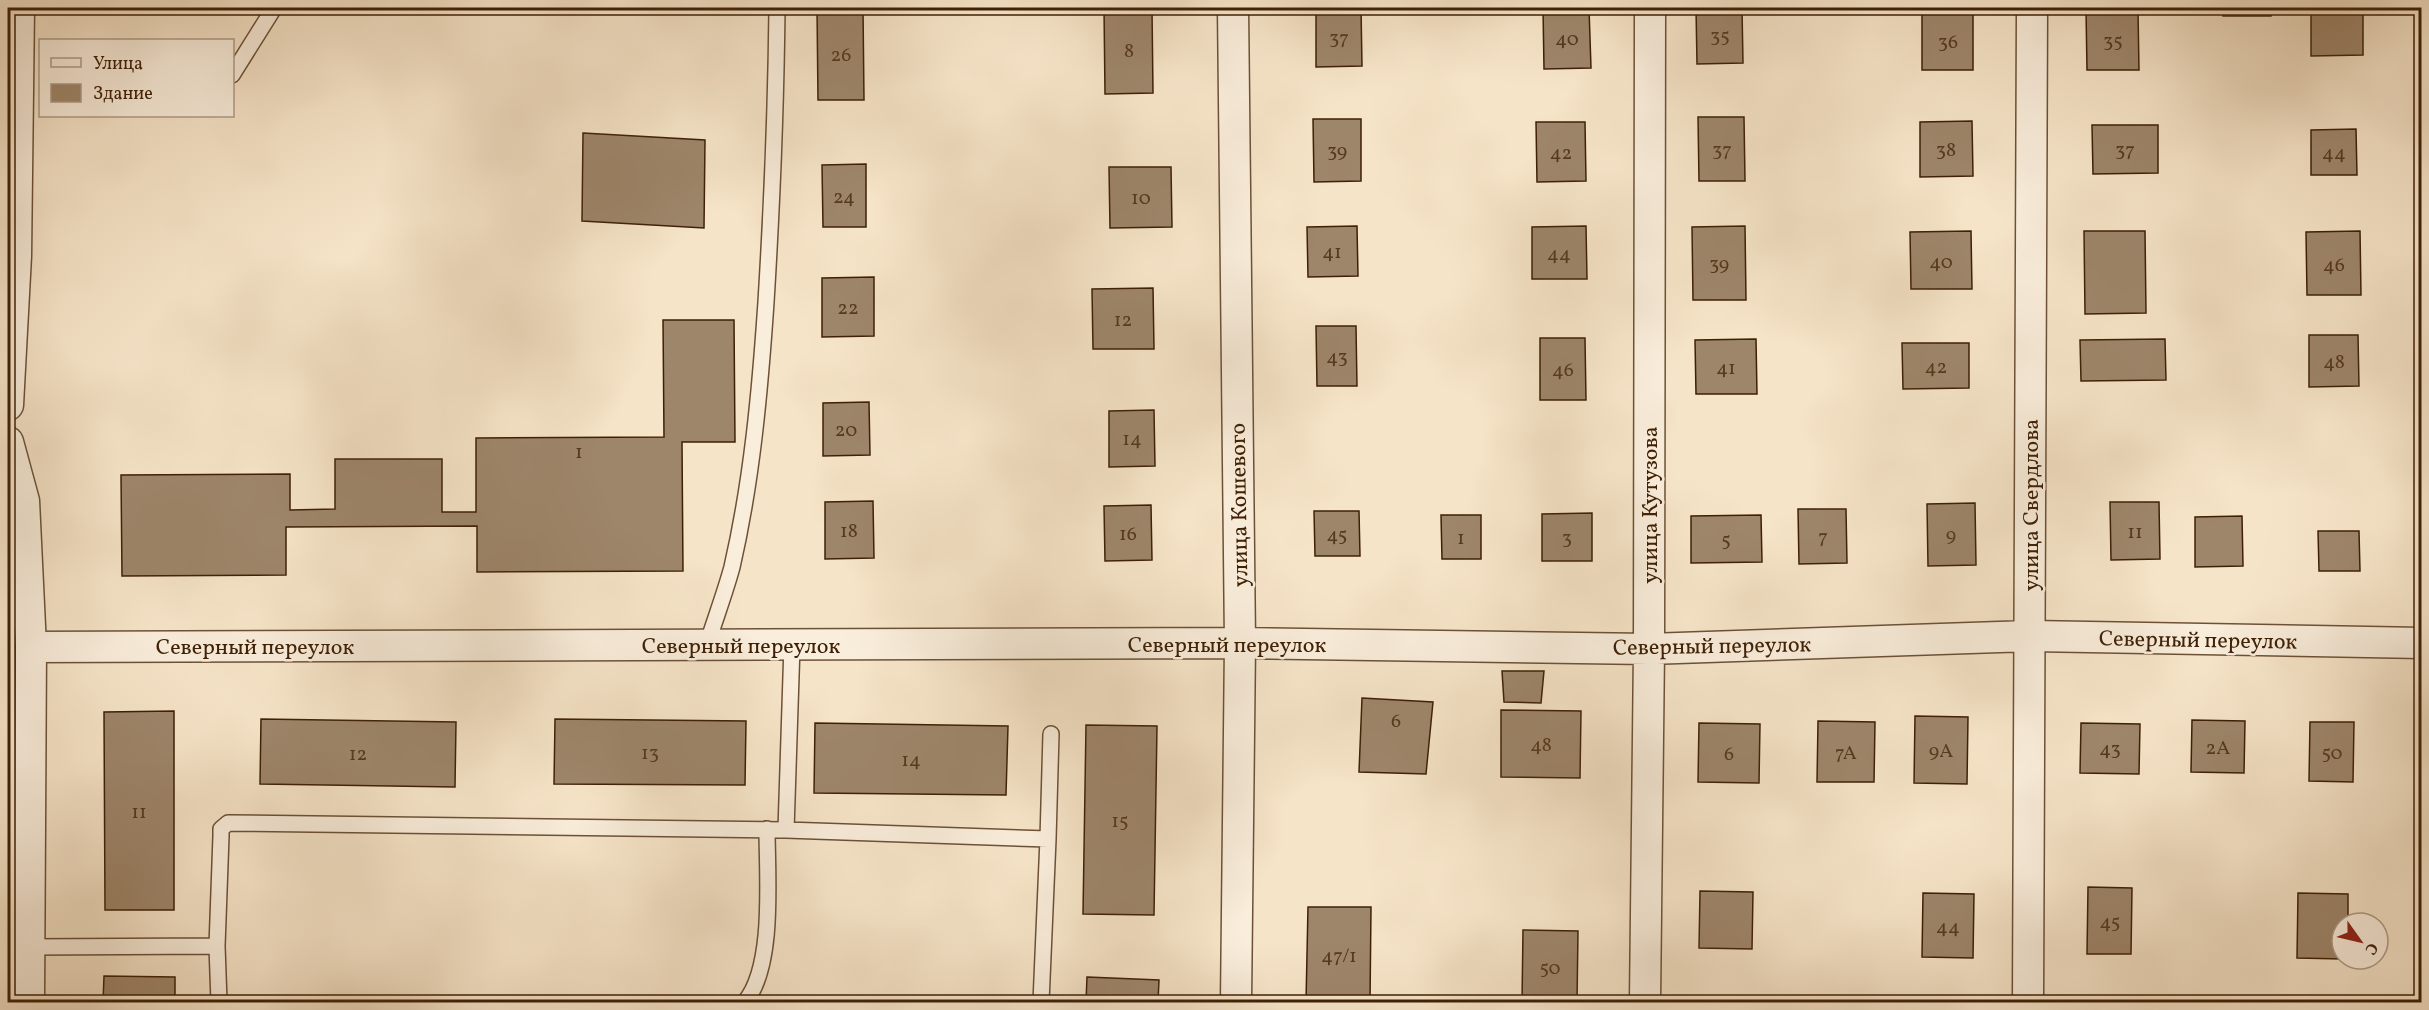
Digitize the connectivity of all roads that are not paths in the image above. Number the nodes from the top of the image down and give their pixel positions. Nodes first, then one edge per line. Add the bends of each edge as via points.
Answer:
1 (19, 8) edge
2 (274, 8) edge
3 (777, 8) edge
4 (1233, 8) edge
5 (1650, 8) edge
6 (2032, 8) edge
7 (234, 72) edge
8 (13, 106) edge
9 (12, 256) edge
10 (8, 405) edge
11 (8, 442) edge
12 (2029, 636) junction
13 (1240, 643) junction
14 (2421, 643) edge
15 (707, 645) junction
16 (792, 645) junction
17 (31, 647) junction
18 (1648, 649) junction
19 (1051, 734) dead end
20 (767, 829) junction
21 (786, 830) junction
22 (1048, 839) junction
23 (217, 946) junction
24 (29, 947) junction
25 (29, 1002) edge
26 (219, 1002) edge
27 (745, 1002) edge
28 (1041, 1002) edge
29 (1236, 1002) edge
30 (1645, 1002) edge
31 (2028, 1002) edge

1 - 8 street
2 - 7 lane
3 - 15 lane via 771,228 750,475 731,569
4 - 13 street, улица Кошевого
5 - 18 street, улица Кутузова
6 - 12 street, улица Свердлова
8 - 9 street
9 - 10 street
11 - 17 street via 24,501
12 - 14 street, Северный переулок
12 - 18 street, Северный переулок
12 - 31 street, улица Свердлова
13 - 16 street, Северный переулок
13 - 18 street, Северный переулок
13 - 29 street, улица Кошевого
15 - 16 street, Северный переулок
15 - 17 street, Северный переулок
16 - 21 lane
17 - 24 street
18 - 30 street, улица Кутузова
19 - 22 lane
20 - 21 lane
20 - 23 lane via 228,823 221,829
20 - 27 lane via 768,916 762,961 752,994
21 - 22 lane
22 - 28 lane
23 - 24 lane
23 - 26 lane
24 - 25 street

